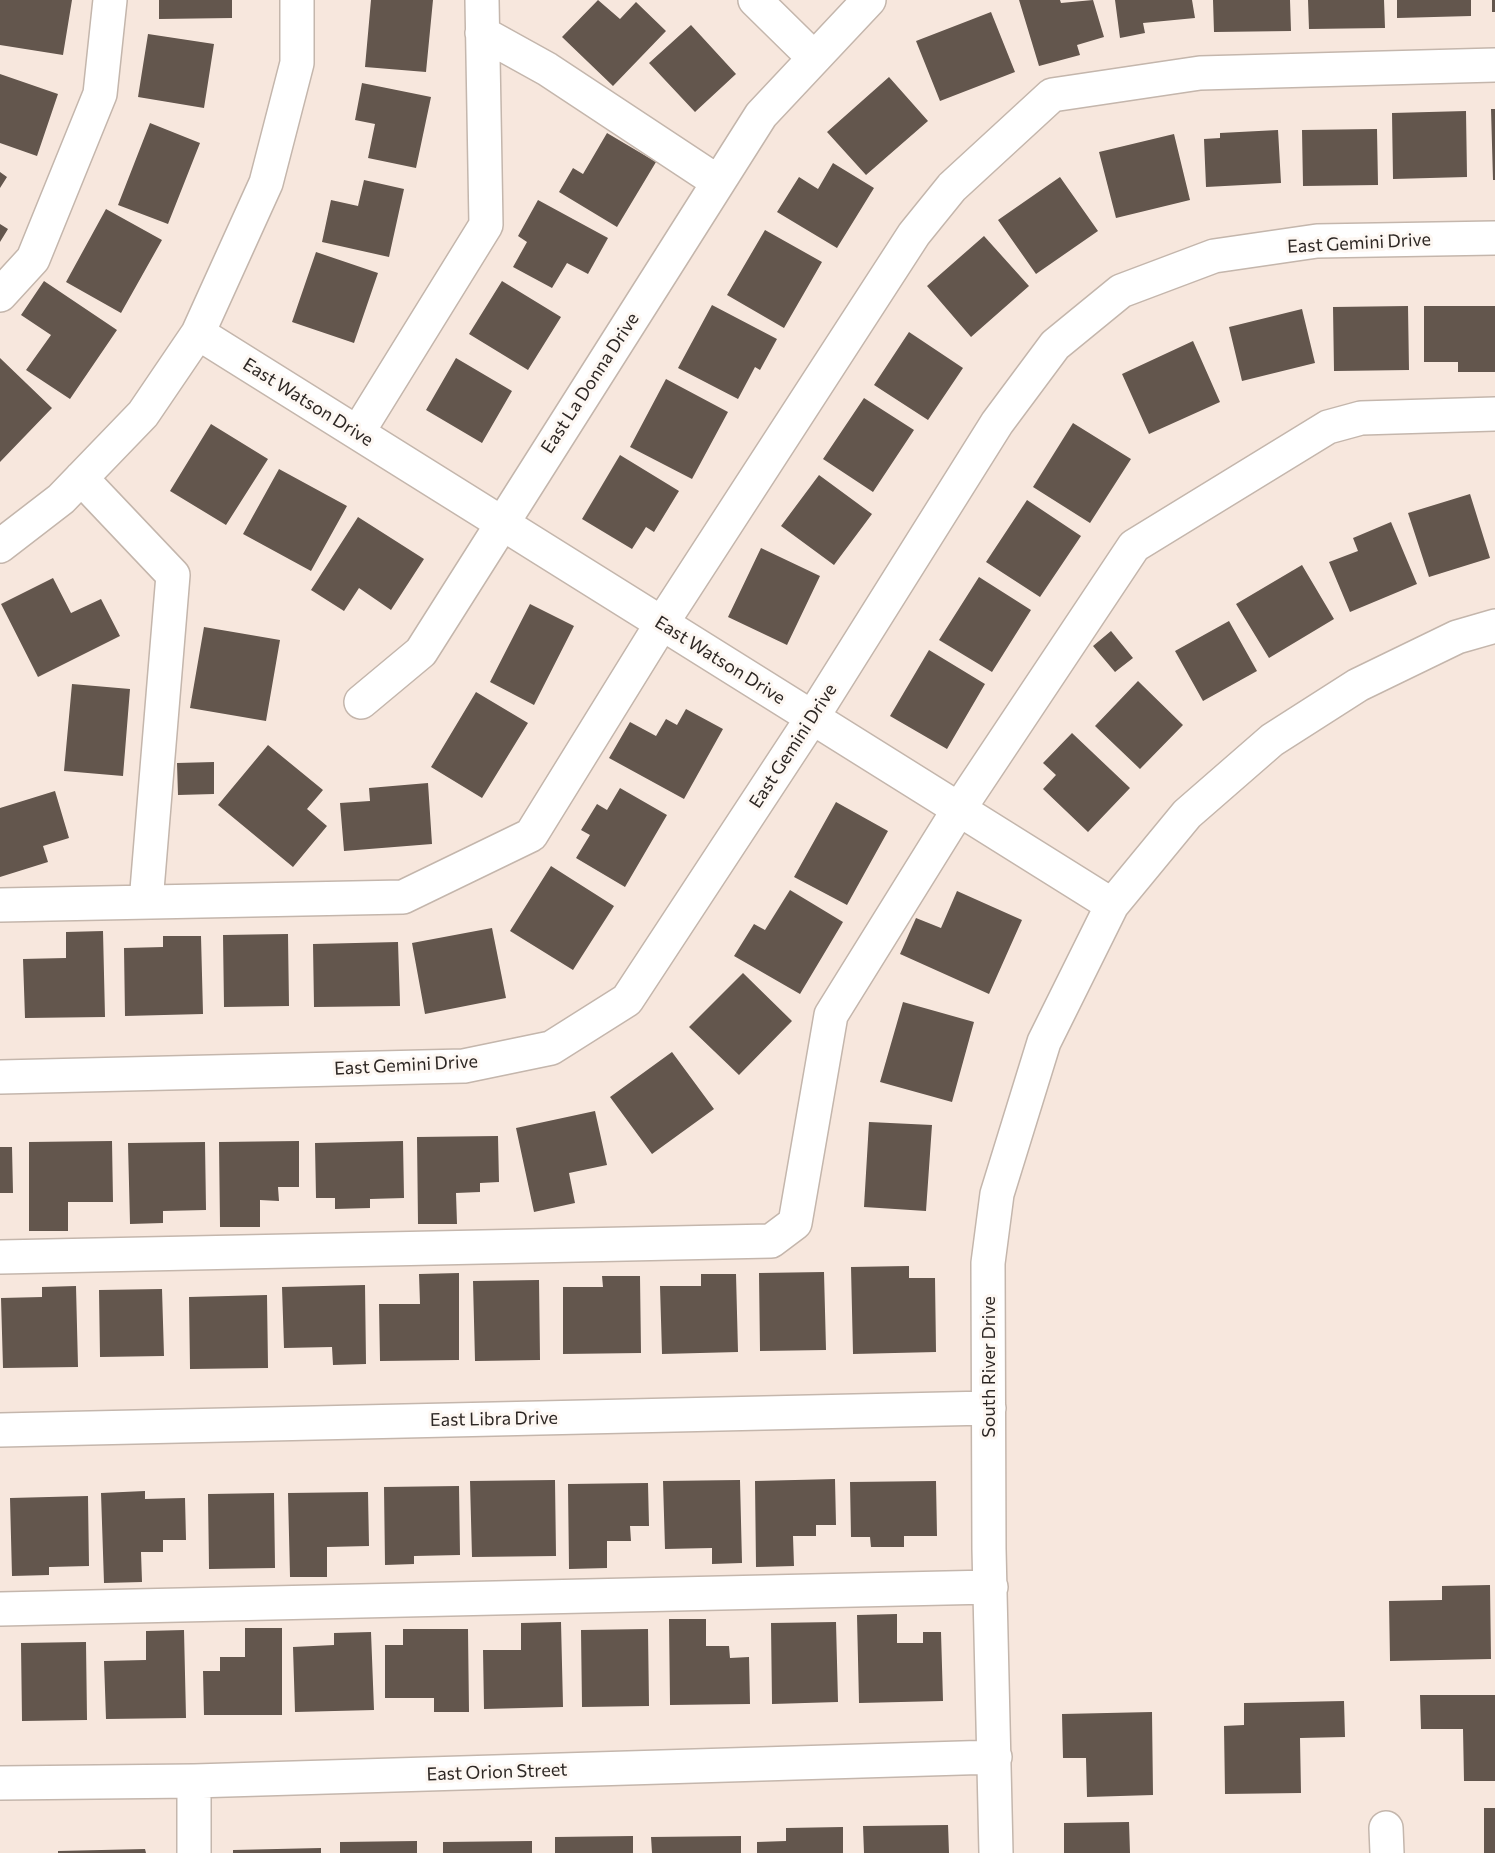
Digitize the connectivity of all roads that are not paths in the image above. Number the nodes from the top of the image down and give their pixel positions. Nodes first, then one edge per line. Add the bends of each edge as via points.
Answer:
1 (110, 0) edge
2 (297, 0) edge
3 (482, 0) edge
4 (755, 0) edge
5 (869, 0) edge
6 (482, 33) junction
7 (813, 57) junction
8 (1495, 65) edge
9 (718, 182) junction
10 (1495, 238) edge
11 (0, 295) edge
12 (198, 333) junction
13 (1495, 414) edge
14 (358, 432) junction
15 (81, 478) junction
16 (501, 521) junction
17 (0, 546) edge
18 (663, 623) junction
19 (1495, 626) edge
20 (361, 702) dead end
21 (812, 718) junction
22 (959, 809) junction
23 (146, 902) junction
24 (0, 905) edge
25 (1112, 905) junction
26 (0, 1077) edge
27 (0, 1257) edge
28 (988, 1408) junction
29 (0, 1430) edge
30 (991, 1587) junction
31 (0, 1609) edge
32 (995, 1757) junction
33 (194, 1781) junction
34 (0, 1784) edge
35 (194, 1853) edge
36 (996, 1853) edge

1 - 11 street via 100,94 33,259
2 - 12 street via 297,63 266,183
3 - 6 street
4 - 7 street
5 - 7 street, East La Donna Drive
6 - 9 street via 547,69
6 - 14 street via 486,225
7 - 9 street, East La Donna Drive via 761,115
8 - 18 street via 1200,73 1052,95 952,187 914,234
9 - 16 street, East La Donna Drive
10 - 21 street, East Gemini Drive via 1317,241 1214,256 1121,291 1055,345 997,423
12 - 14 street, East Watson Drive
12 - 15 street via 143,414
13 - 22 street via 1361,418 1328,427 1134,546
14 - 16 street, East Watson Drive
15 - 17 street via 61,499
15 - 23 street via 173,576
16 - 18 street, East Watson Drive
16 - 20 street, East La Donna Drive via 421,652
18 - 21 street, East Watson Drive
18 - 23 street via 531,836 403,897
19 - 25 street via 1457,637 1358,685 1272,740 1187,814
21 - 22 street, East Watson Drive
21 - 26 street, East Gemini Drive via 627,1000 551,1048 464,1066
22 - 25 street, East Watson Drive
22 - 27 street via 831,1016 795,1223 771,1242
23 - 24 street
25 - 28 street, South River Drive via 1044,1042 997,1194 988,1263
28 - 29 street, East Libra Drive
28 - 30 street, South River Drive
30 - 31 street
30 - 32 street, South River Drive
32 - 33 street, East Orion Street
32 - 36 street, South River Drive
33 - 34 street, East Orion Street
33 - 35 street

